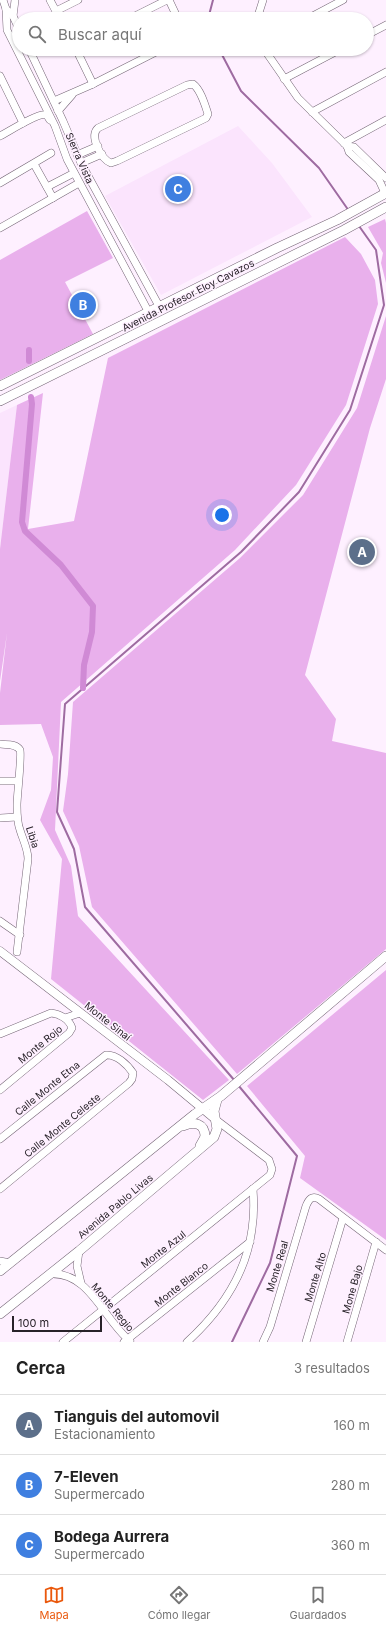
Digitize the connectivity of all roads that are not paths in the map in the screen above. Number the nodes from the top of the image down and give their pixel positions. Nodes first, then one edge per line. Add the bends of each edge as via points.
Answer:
1 (3, 0) edge
2 (14, 0) edge
3 (50, 0) edge
4 (78, 0) edge
5 (168, 0) edge
6 (263, 0) edge
7 (343, 0) edge
8 (6, 9) junction
9 (56, 11) joint
10 (15, 12) edge
11 (143, 12) edge
12 (174, 12) edge
13 (260, 12) edge
14 (320, 12) edge
15 (12, 17) edge
16 (12, 24) edge
17 (386, 25) edge
18 (6, 26) junction
19 (374, 31) edge
20 (12, 41) edge
21 (20, 56) edge
22 (32, 56) edge
23 (79, 56) edge
24 (148, 56) edge
25 (269, 56) edge
26 (328, 56) edge
27 (386, 72) edge
28 (0, 76) edge
29 (284, 79) junction
30 (93, 84) junction
31 (2, 85) edge
32 (74, 93) junction
33 (39, 94) junction
34 (54, 101) junction
35 (58, 111) junction
36 (312, 112) junction
37 (32, 118) junction
38 (386, 120) edge
39 (23, 123) junction
40 (55, 126) junction
41 (0, 136) edge
42 (72, 144) junction
43 (62, 145) junction
44 (346, 145) junction
45 (98, 146) junction
46 (51, 153) dead end
47 (102, 154) junction
48 (77, 155) junction
49 (81, 163) junction
50 (34, 164) junction
51 (374, 167) junction
52 (386, 171) edge
53 (74, 173) junction
54 (386, 178) edge
55 (0, 183) edge
56 (79, 183) junction
57 (47, 187) junction
58 (386, 193) edge
59 (53, 198) junction
60 (386, 207) edge
61 (115, 225) junction
62 (0, 228) edge
63 (104, 230) junction
64 (154, 309) junction
65 (177, 312) junction
66 (142, 330) junction
67 (0, 386) edge
68 (0, 402) edge
69 (0, 744) edge
70 (0, 781) edge
71 (18, 781) junction
72 (17, 817) junction
73 (0, 818) edge
74 (0, 920) edge
75 (20, 935) junction
76 (0, 951) edge
77 (17, 952) dead end
78 (386, 956) edge
79 (80, 1013) junction
80 (64, 1018) junction
81 (0, 1034) edge
82 (133, 1075) joint
83 (0, 1090) edge
84 (219, 1098) junction
85 (203, 1108) junction
86 (215, 1119) junction
87 (178, 1128) junction
88 (0, 1139) edge
89 (196, 1152) junction
90 (0, 1189) edge
91 (254, 1189) junction
92 (343, 1218) junction
93 (250, 1242) junction
94 (376, 1242) junction
95 (386, 1250) edge
96 (78, 1251) junction
97 (0, 1261) edge
98 (10, 1263) junction
99 (0, 1271) edge
100 (50, 1274) junction
101 (81, 1283) junction
102 (103, 1310) junction
103 (0, 1314) edge
104 (128, 1341) edge
105 (63, 1342) edge
106 (187, 1342) edge
107 (263, 1342) edge
108 (306, 1342) edge
109 (347, 1342) edge

1 - 8 street, Sierra Vista
2 - 10 street
3 - 9 street
4 - 9 street
5 - 11 street
5 - 12 street
6 - 13 street
7 - 14 street
8 - 15 street, Sierra Vista
8 - 18 street, Sierra Vista
16 - 18 street
17 - 19 street
18 - 20 street, Sierra Vista
21 - 33 street, Sierra Vista
22 - 34 street, Sierra Vista
23 - 30 street
24 - 30 street
25 - 29 street
26 - 29 street
27 - 36 street
28 - 31 street
29 - 36 street
30 - 32 street
31 - 39 street
32 - 34 street
32 - 35 street
33 - 37 street via 42,109
33 - 40 street, Sierra Vista
34 - 35 street, Sierra Vista
35 - 42 street, Sierra Vista
36 - 44 street
37 - 39 street
37 - 40 street via 46,115
38 - 44 street
39 - 41 street
40 - 43 street, Sierra Vista
42 - 43 street
42 - 48 street, Sierra Vista
43 - 53 street, Sierra Vista
44 - 51 street via 354,147
44 - 58 street via 349,152 379,180
45 - 47 street
45 - 47 street via 94,135 100,126 187,85 193,84 197,87 208,113 206,118 115,162 109,162
45 - 48 street
46 - 50 street
47 - 49 street
48 - 49 street, Sierra Vista
49 - 61 street, Sierra Vista
50 - 55 street
50 - 57 street
51 - 52 street
51 - 54 street
53 - 56 street, Sierra Vista
53 - 57 street
56 - 59 street
56 - 63 street, Sierra Vista
57 - 59 street
58 - 64 main road, Avenida Profesor Eloy Cavazos via 337,220
59 - 62 street
60 - 65 main road, Avenida Profesor Eloy Cavazos
61 - 63 street
61 - 64 street, Sierra Vista
63 - 64 street, Sierra Vista
64 - 65 main road via 169,314
64 - 66 main road via 150,322
64 - 67 main road, Avenida Profesor Eloy Cavazos
65 - 66 main road, Avenida Profesor Eloy Cavazos
66 - 68 main road, Avenida Profesor Eloy Cavazos
69 - 71 street, Libia via 15,745 20,750
70 - 71 street
71 - 72 street, Libia
72 - 73 street
72 - 75 street, Libia via 28,854
74 - 75 street
75 - 77 street, Libia
76 - 79 street, Monte Sinaí
78 - 84 main road, Avenida Pablo Livas
79 - 80 street
79 - 85 street, Monte Sinaí
80 - 81 street via 49,1013
80 - 83 street, Monte Rojo via 72,1028 69,1033
82 - 88 street, Calle Monte Etna via 128,1067 108,1054
82 - 90 street, Calle Monte Celeste via 129,1083
84 - 85 main road, Avenida Pablo Livas
84 - 86 main road, Avenida Pablo Livas via 214,1109
85 - 86 street, Monte Sinaí
85 - 87 main road, Avenida Pablo Livas
86 - 89 main road, Avenida Pablo Livas via 216,1134
86 - 91 street, Monte Azul via 271,1163 272,1169 267,1178
87 - 89 main road via 192,1123 200,1124 205,1137
87 - 98 main road, Avenida Pablo Livas
89 - 96 main road, Avenida Pablo Livas
91 - 93 street
91 - 102 street, Monte Azul
92 - 94 street
92 - 107 street, Monte Real via 319,1199 312,1198 306,1206 270,1327
92 - 108 street, Monte Alto
93 - 104 street, Monte Blanco
93 - 106 street via 239,1273 225,1300
94 - 95 street
94 - 109 street, Mone Bajo
96 - 100 main road, Avenida Pablo Livas
96 - 101 street, Monte Regio via 77,1266
97 - 98 street
98 - 99 main road, Avenida Pablo Livas
100 - 101 street, Monte Regio via 61,1274
100 - 103 main road, Avenida Pablo Livas
101 - 102 street, Monte Regio
102 - 104 street, Monte Regio
102 - 105 street, Monte Azul

